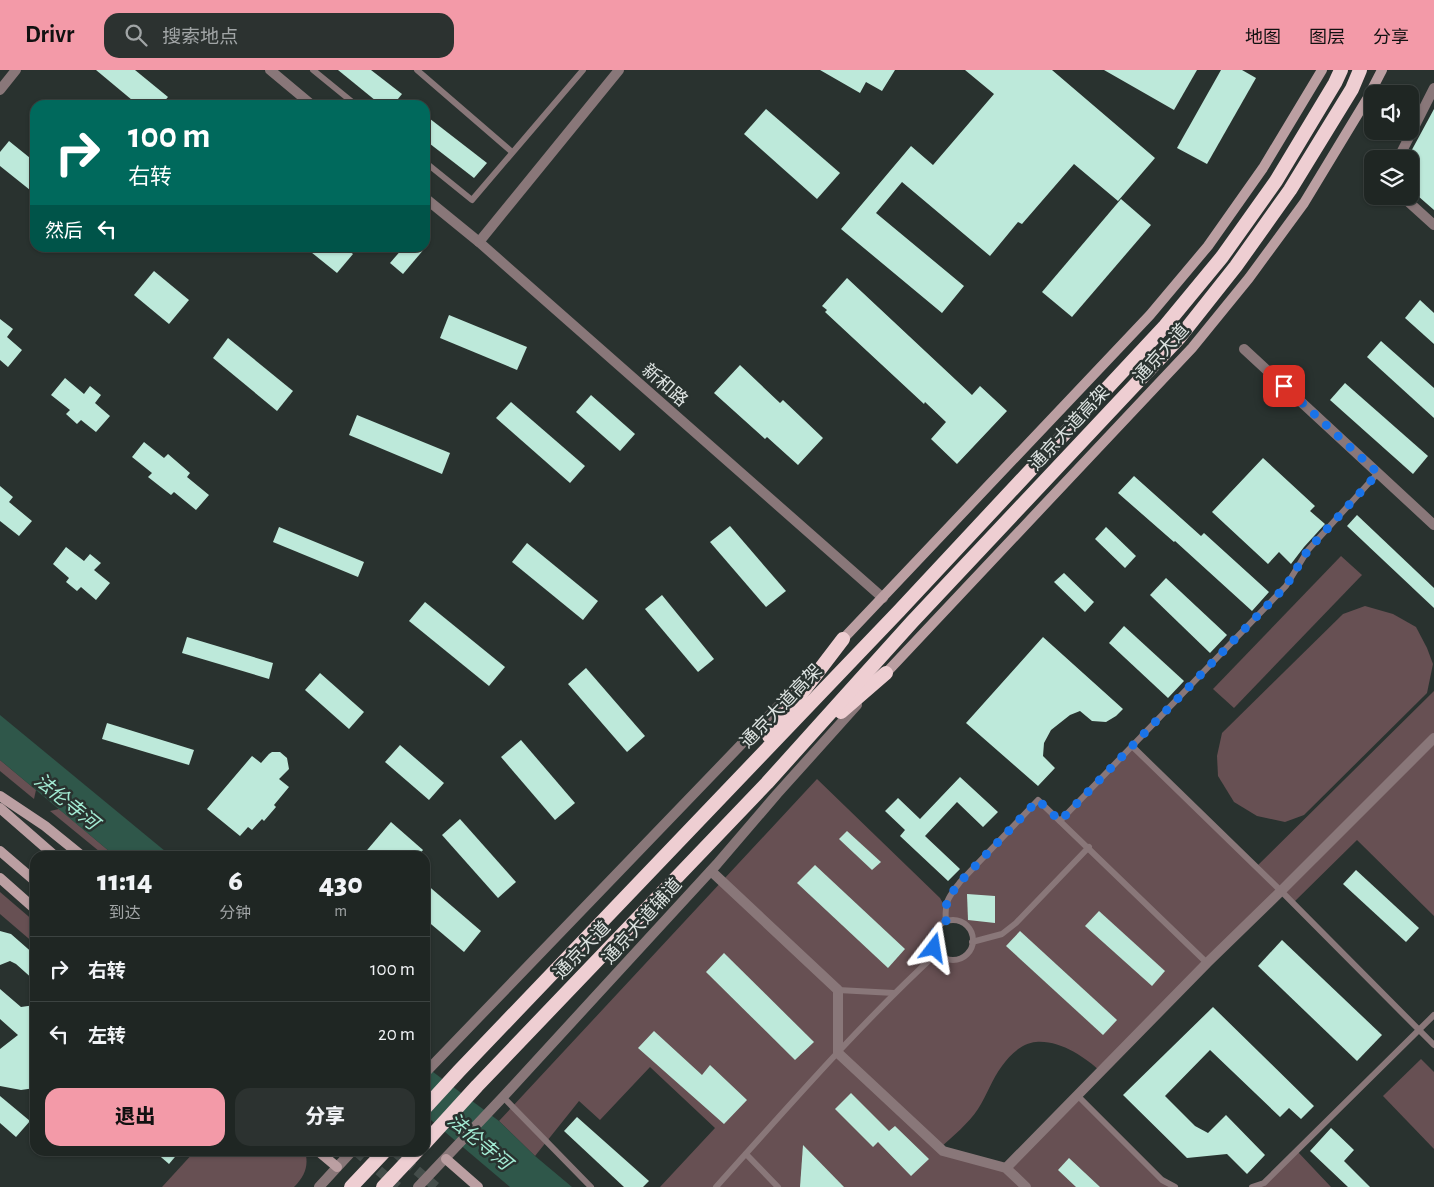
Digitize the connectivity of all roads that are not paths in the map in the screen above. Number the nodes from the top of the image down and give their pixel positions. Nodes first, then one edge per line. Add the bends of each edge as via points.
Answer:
1 (16, 70) edge
2 (270, 70) edge
3 (313, 70) edge
4 (417, 70) edge
5 (582, 70) edge
6 (619, 70) edge
7 (1322, 70) edge
8 (1341, 70) edge
9 (1360, 70) edge
10 (1382, 70) edge
11 (1434, 88) edge
12 (0, 90) edge
13 (306, 100) edge
14 (350, 100) edge
15 (1403, 150) edge
16 (512, 152) junction
17 (430, 166) edge
18 (430, 202) edge
19 (1412, 205) edge
20 (1434, 225) edge
21 (479, 242) junction
22 (1244, 349) dead end
23 (1378, 473) junction
24 (1434, 525) edge
25 (883, 598) junction
26 (843, 639) junction
27 (886, 673) junction
28 (1432, 744) edge
29 (1133, 747) junction
30 (745, 771) junction
31 (767, 784) junction
32 (0, 796) edge
33 (0, 808) edge
34 (1060, 821) junction
35 (1089, 847) junction
36 (0, 851) edge
37 (49, 851) edge
38 (76, 851) edge
39 (711, 871) junction
40 (30, 877) edge
41 (0, 878) edge
42 (1281, 891) junction
43 (30, 905) edge
44 (946, 921) junction
45 (972, 942) junction
46 (938, 953) junction
47 (1207, 963) junction
48 (838, 990) junction
49 (894, 993) junction
50 (1434, 1015) edge
51 (1419, 1030) junction
52 (1434, 1045) edge
53 (838, 1053) junction
54 (430, 1068) edge
55 (1078, 1096) junction
56 (500, 1101) junction
57 (430, 1103) edge
58 (430, 1138) edge
59 (746, 1154) junction
60 (449, 1155) junction
61 (324, 1156) edge
62 (347, 1156) edge
63 (380, 1156) edge
64 (412, 1156) edge
65 (337, 1167) junction
66 (1006, 1168) junction
67 (318, 1187) edge
68 (351, 1187) edge
69 (383, 1187) edge
70 (418, 1187) edge
71 (478, 1187) edge
72 (591, 1187) edge
73 (716, 1187) edge
74 (778, 1187) edge
75 (1026, 1187) edge
76 (1176, 1187) edge
77 (1252, 1187) edge

1 - 12 street
2 - 13 street
3 - 14 lane
4 - 16 lane
5 - 16 lane
6 - 21 street
7 - 25 main road, 通京大道 via 1263,168 1208,246 1156,308
8 - 30 highway, 通京大道高架 via 1276,181 1222,257 1165,326
9 - 31 highway, 通京大道高架 via 1352,89 1290,190 1179,338 912,622
10 - 27 main road, 通京大道 via 1304,203 1192,348
11 - 15 street
16 - 17 lane via 472,200
18 - 21 street, 新和路
19 - 20 street
21 - 25 street, 新和路
22 - 23 street
23 - 24 street
23 - 29 lane via 1308,550 1286,586
25 - 26 main road, 通京大道
26 - 30 highway
26 - 54 street
27 - 31 highway
27 - 39 street, 通京大道辅道
28 - 42 street
29 - 34 lane
29 - 42 lane
30 - 57 highway, 通京大道
31 - 58 highway, 通京大道
32 - 38 main road via 46,826
33 - 37 main road
34 - 35 lane
34 - 44 lane via 1038,800 960,882 945,908
35 - 45 lane via 1002,934
35 - 47 lane
36 - 40 main road
39 - 48 street
39 - 56 street, 通京大道辅道
41 - 43 main road
42 - 47 street
42 - 51 lane
44 - 45 lane via 965,925 970,930
44 - 46 lane via 933,935 932,941
45 - 46 lane via 971,949 962,958 949,960
46 - 49 lane
47 - 55 street
48 - 49 lane
48 - 53 street
49 - 53 lane
50 - 51 lane
51 - 52 lane
51 - 77 lane via 1264,1183
53 - 59 lane
53 - 66 street via 943,1151
55 - 66 street
55 - 76 lane via 1162,1180
56 - 60 street, 通京大道辅道
56 - 72 lane
59 - 73 lane
59 - 74 lane
60 - 70 street, 通京大道辅道
60 - 71 main road
61 - 65 main road
62 - 65 street
63 - 68 highway
64 - 69 highway
65 - 67 street
66 - 75 street

